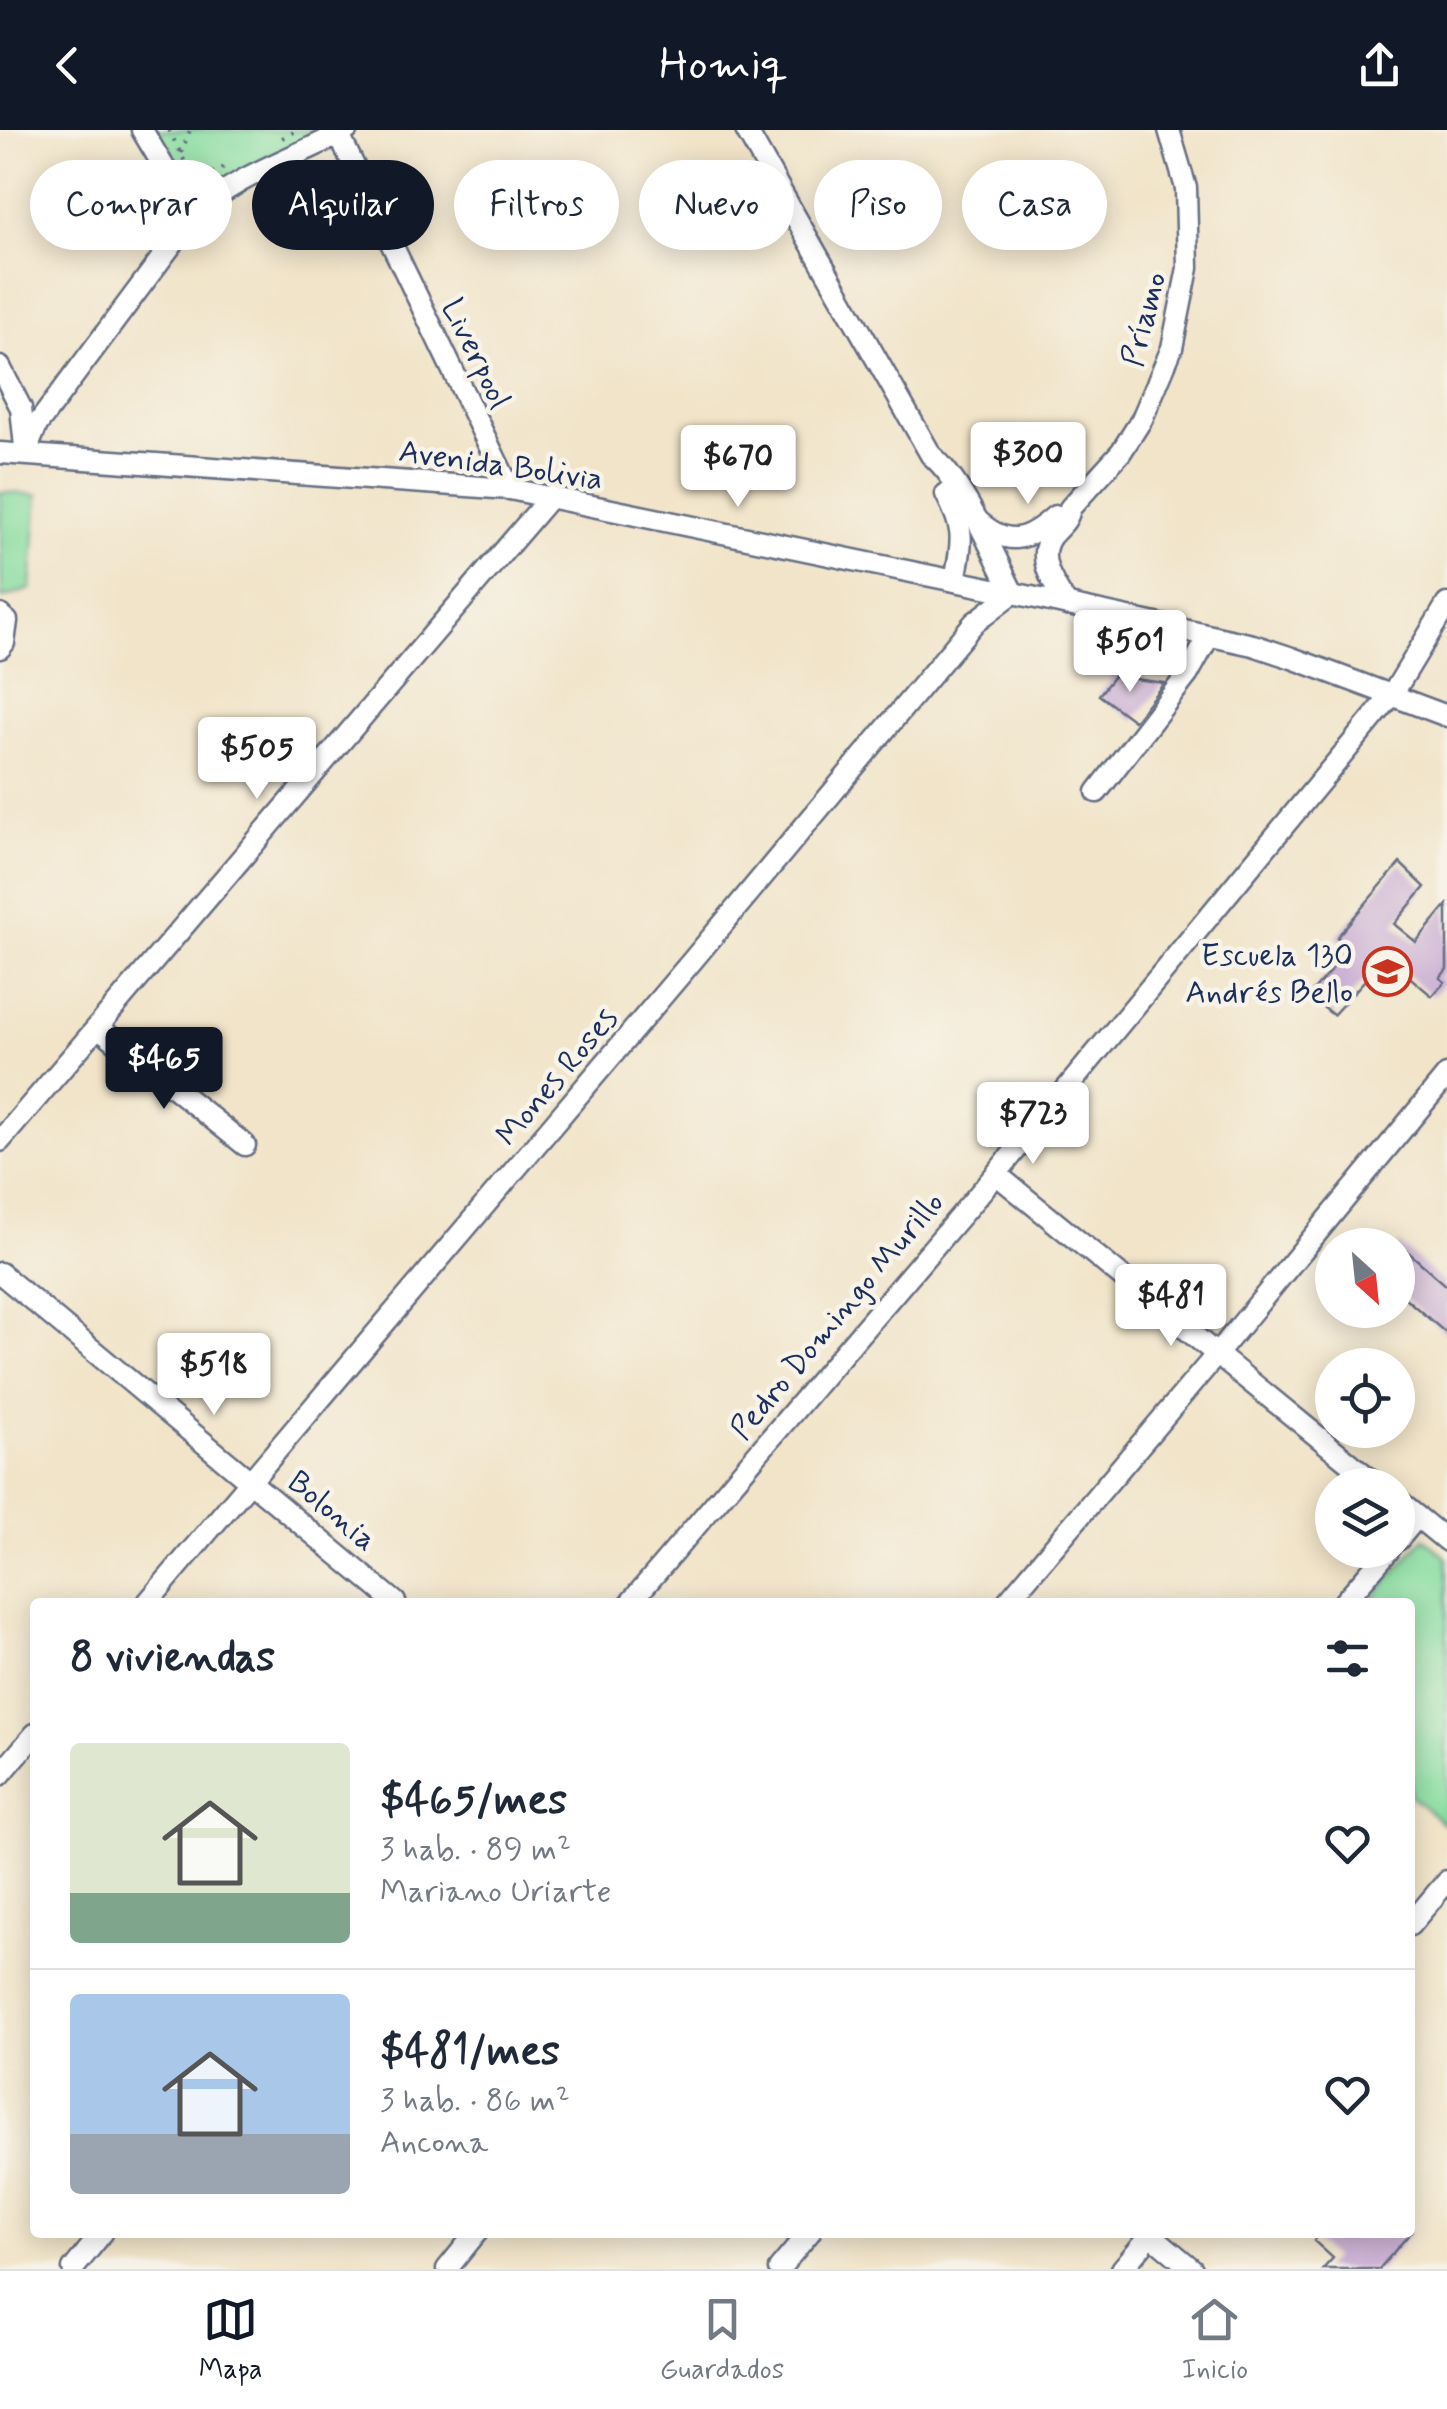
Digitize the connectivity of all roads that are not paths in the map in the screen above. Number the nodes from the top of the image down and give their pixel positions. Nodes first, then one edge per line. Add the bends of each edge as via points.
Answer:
1 (142, 130) edge
2 (746, 130) edge
3 (1169, 130) edge
4 (343, 132) edge
5 (159, 160) edge
6 (232, 186) edge
7 (167, 250) edge
8 (0, 367) edge
9 (0, 453) edge
10 (25, 454) junction
11 (931, 456) junction
12 (510, 488) junction
13 (551, 496) junction
14 (1070, 508) junction
15 (976, 520) junction
16 (955, 581) junction
17 (1013, 593) junction
18 (1067, 604) junction
19 (1447, 604) edge
20 (0, 615) edge
21 (1209, 636) junction
22 (0, 648) edge
23 (1392, 695) junction
24 (1447, 716) edge
25 (1097, 792) dead end
26 (98, 1027) junction
27 (1447, 1075) edge
28 (0, 1141) edge
29 (245, 1145) dead end
30 (996, 1174) junction
31 (0, 1273) edge
32 (1217, 1354) junction
33 (1357, 1468) edge
34 (252, 1482) junction
35 (1416, 1517) edge
36 (1447, 1540) edge
37 (1373, 1568) edge
38 (151, 1598) edge
39 (391, 1598) edge
40 (634, 1598) edge
41 (1009, 1598) edge
42 (1347, 1598) edge
43 (30, 1740) edge
44 (0, 1774) edge
45 (1447, 1881) edge
46 (1415, 1919) edge
47 (98, 2238) edge
48 (472, 2238) edge
49 (805, 2238) edge
50 (1147, 2238) edge
51 (1157, 2238) edge
52 (73, 2269) edge
53 (446, 2269) edge
54 (779, 2269) edge
55 (1122, 2269) edge
56 (1192, 2269) edge

1 - 5 street
2 - 11 street
3 - 14 street, Príamo via 1186,188 1188,268 1172,348 1121,452
4 - 6 street
4 - 12 street, Liverpool
7 - 10 street via 36,425
8 - 10 street via 21,408
9 - 10 street, Avenida Bolivia
10 - 12 street, Avenida Bolivia
11 - 15 street
11 - 16 street via 960,520
12 - 13 street, Avenida Bolivia
13 - 16 street, Avenida Bolivia
13 - 26 street
14 - 15 street via 1022,538 1000,536
14 - 18 street, Príamo via 1045,553 1050,578
15 - 17 street
16 - 17 street, Avenida Bolivia
17 - 18 street, Avenida Bolivia
17 - 34 street, Mones Roses via 974,623
18 - 21 street, Avenida Bolivia
19 - 23 street, Pedro Domingo Murillo
20 - 22 street via 7,621
21 - 23 street, Avenida Bolivia
21 - 25 street via 1188,674
23 - 24 street, Avenida Bolivia
23 - 30 street, Pedro Domingo Murillo
26 - 28 street
26 - 29 street
27 - 32 street
30 - 32 street
30 - 40 street, Pedro Domingo Murillo
31 - 34 street, Bolonia
32 - 33 street
32 - 41 street
34 - 38 street, Mones Roses
34 - 39 street, Bolonia
35 - 36 street
37 - 42 street
43 - 44 street
45 - 46 street
47 - 52 street
48 - 53 street
49 - 54 street
50 - 55 street
51 - 56 street

